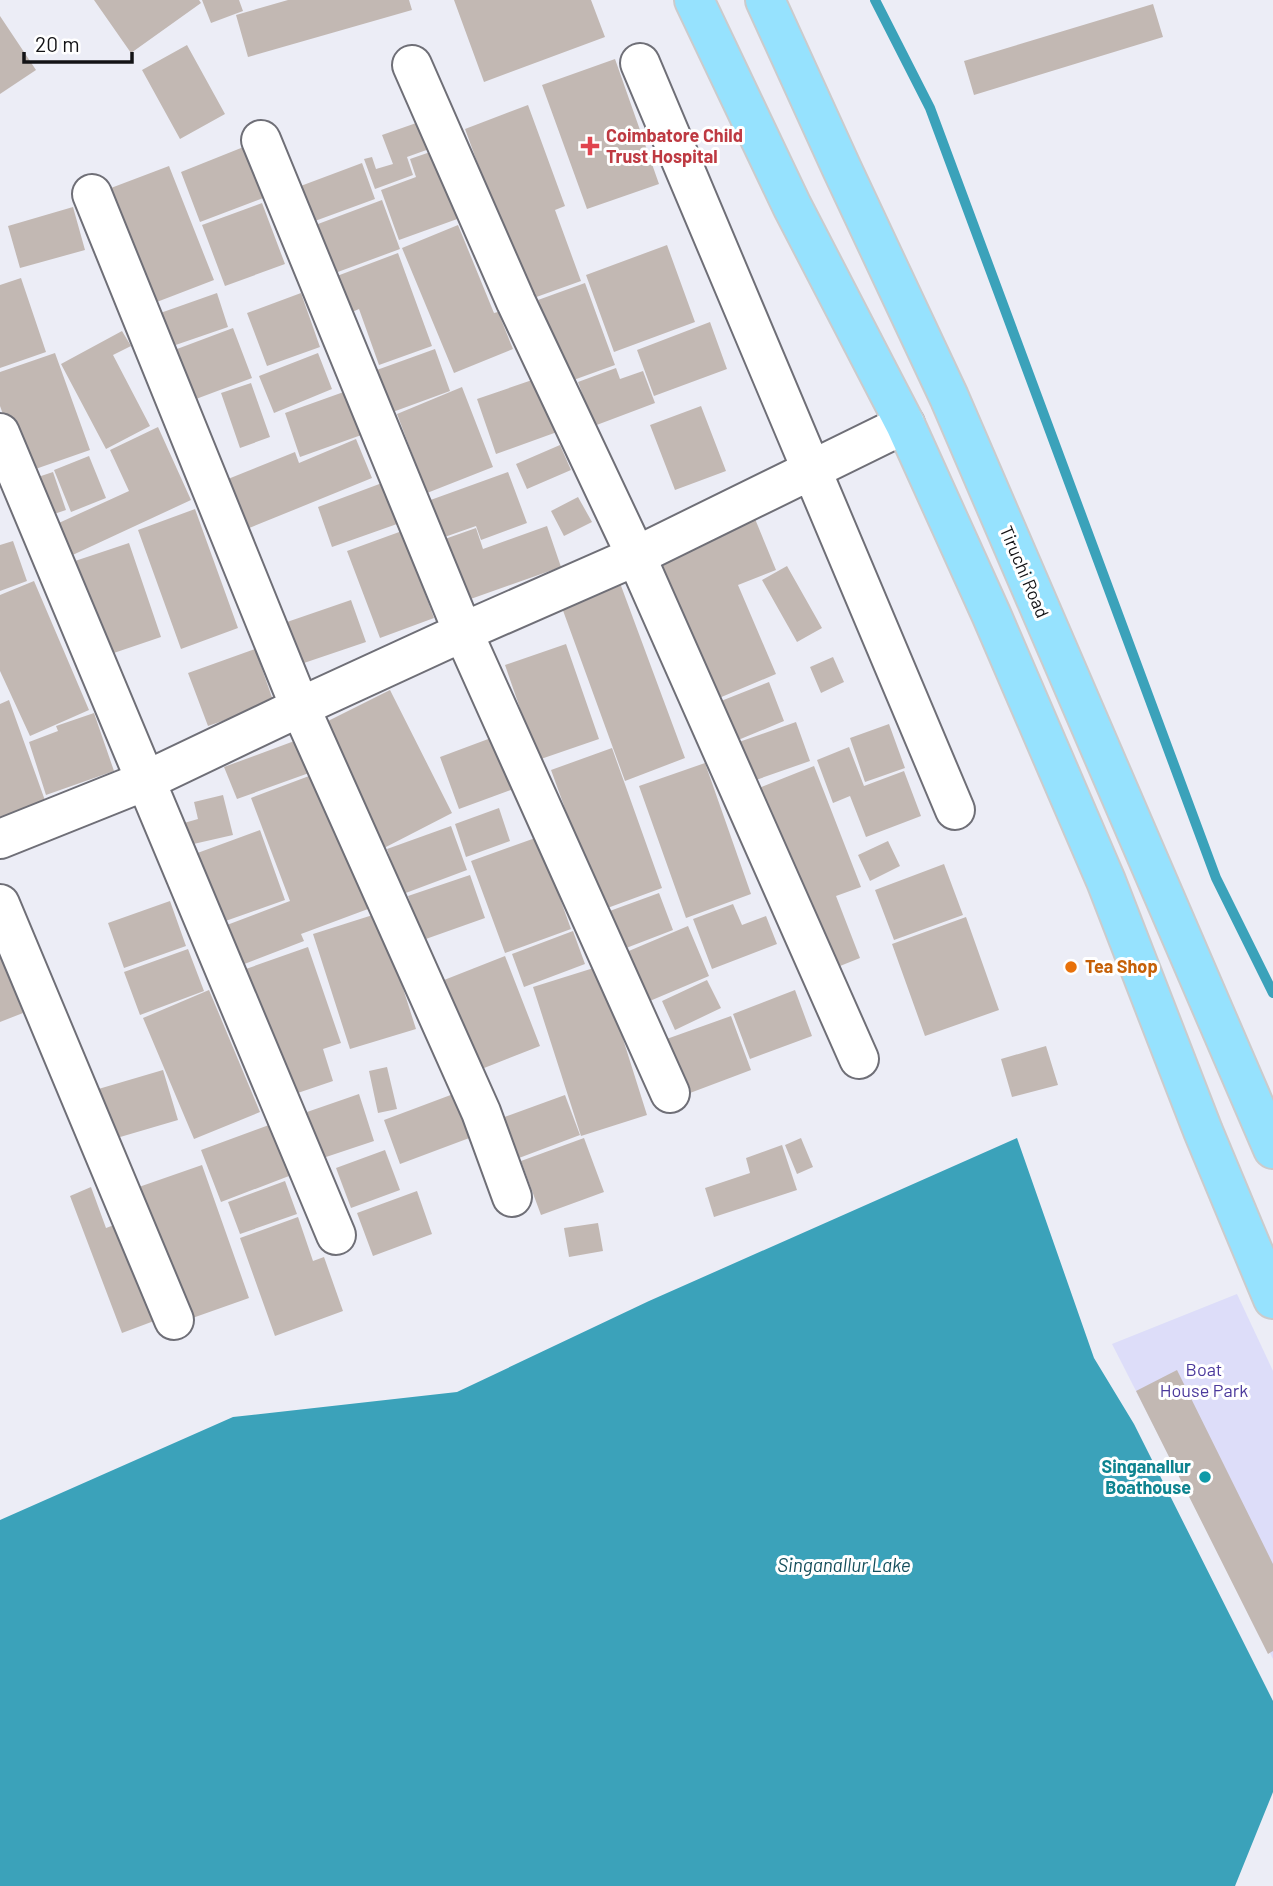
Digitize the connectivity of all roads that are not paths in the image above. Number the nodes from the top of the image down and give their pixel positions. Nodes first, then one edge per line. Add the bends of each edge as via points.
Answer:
1 (694, 0) edge
2 (765, 0) edge
3 (640, 63) dead end
4 (412, 65) dead end
5 (261, 139) dead end
6 (92, 194) dead end
7 (905, 424) junction
8 (0, 433) edge
9 (812, 469) junction
10 (636, 556) junction
11 (463, 632) junction
12 (300, 707) junction
13 (145, 781) junction
14 (955, 810) dead end
15 (0, 839) edge
16 (0, 904) edge
17 (859, 1059) dead end
18 (670, 1093) dead end
19 (1273, 1149) edge
20 (512, 1197) dead end
21 (336, 1235) dead end
22 (1273, 1299) edge
23 (174, 1320) dead end

1 - 7 highway via 792,206
2 - 19 highway, Tiruchi Road via 949,397
3 - 9 street
4 - 10 street via 516,302
5 - 11 street
6 - 12 street
7 - 9 street
7 - 22 highway via 1106,881
8 - 13 street
9 - 10 street
9 - 14 street
10 - 11 street
10 - 17 street
11 - 12 street
11 - 18 street
12 - 13 street
12 - 20 street via 481,1112
13 - 15 street
13 - 21 street
16 - 23 street

